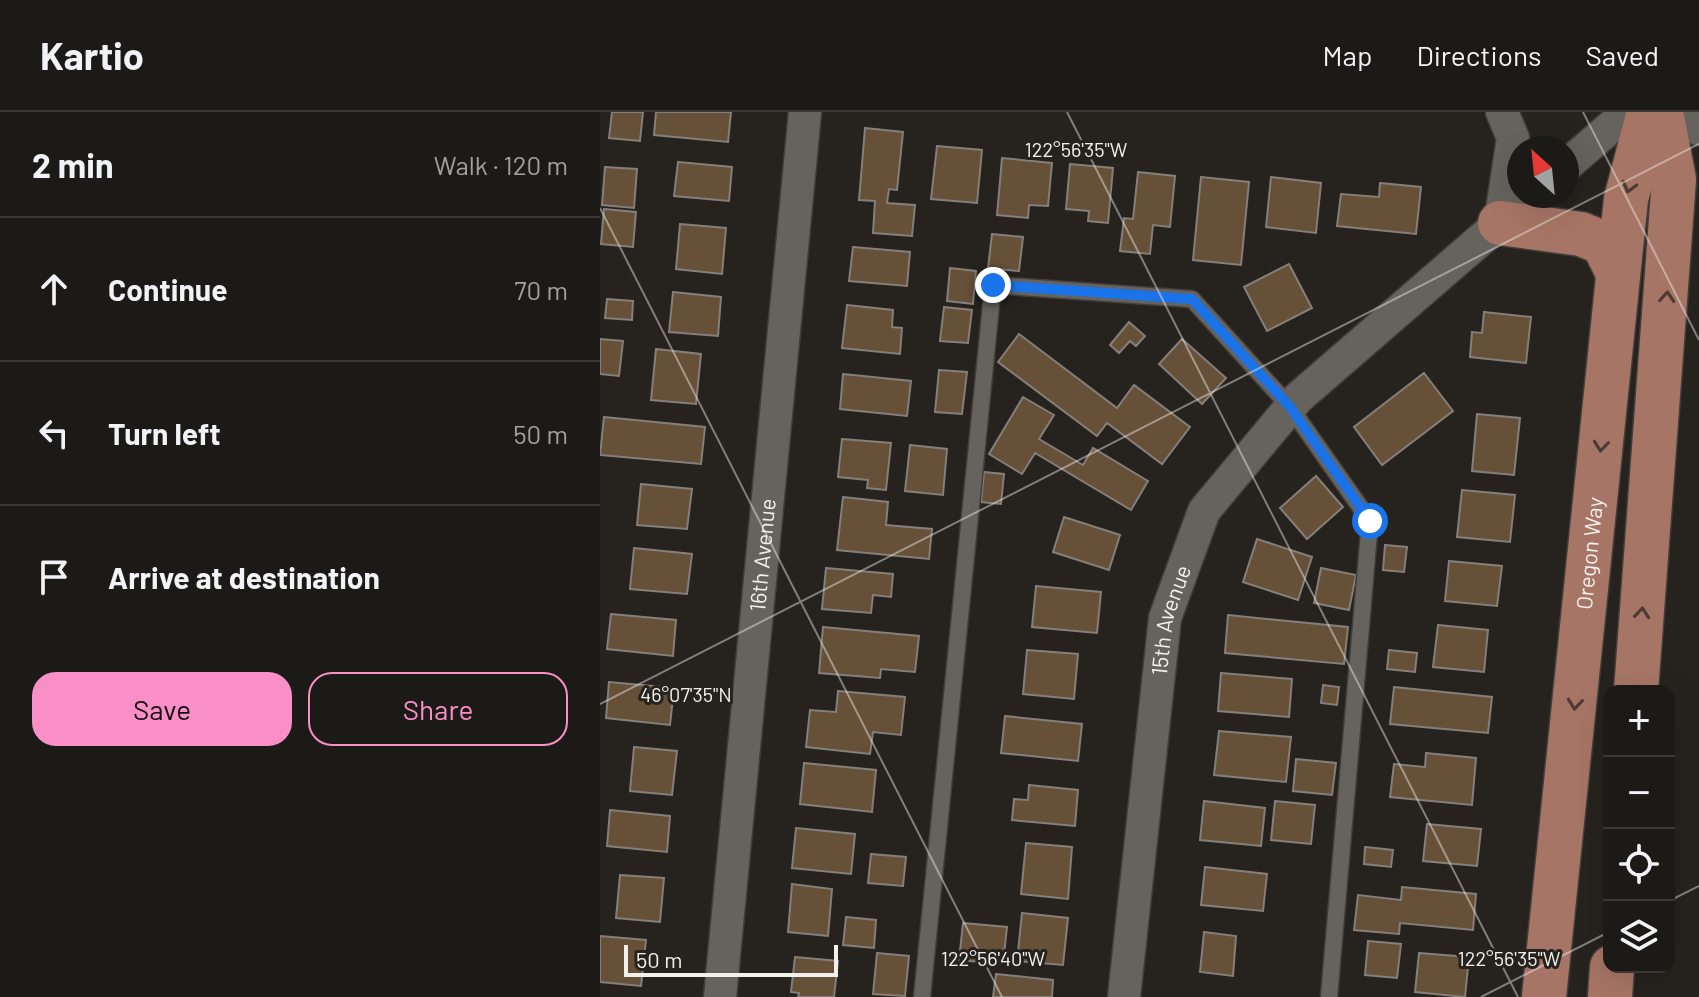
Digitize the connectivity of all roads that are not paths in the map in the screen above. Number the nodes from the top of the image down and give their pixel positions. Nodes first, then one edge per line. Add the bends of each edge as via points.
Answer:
1 (805, 112) edge
2 (1502, 112) edge
3 (1628, 112) edge
4 (1649, 112) edge
5 (1661, 112) edge
6 (1685, 112) edge
7 (1699, 124) edge
8 (1579, 155) edge
9 (1516, 210) edge
10 (1618, 273) junction
11 (1290, 407) junction
12 (1636, 685) edge
13 (1612, 973) edge
14 (720, 997) edge
15 (922, 997) edge
16 (1124, 997) edge
17 (1329, 997) edge
18 (1544, 997) edge
19 (1610, 997) edge

1 - 14 street, 16th Avenue
2 - 9 street via 1513,138
3 - 8 street
4 -> 10 main road, Oregon Way via 1626,199
12 -> 5 main road via 1674,179
6 - 7 street
9 - 10 main road via 1603,243
9 - 11 street, 15th Avenue
10 -> 18 main road, Oregon Way
11 - 15 lane via 1192,299 993,285
11 - 16 street, 15th Avenue via 1204,511 1165,618
11 - 17 lane via 1370,521
13 - 19 main road

